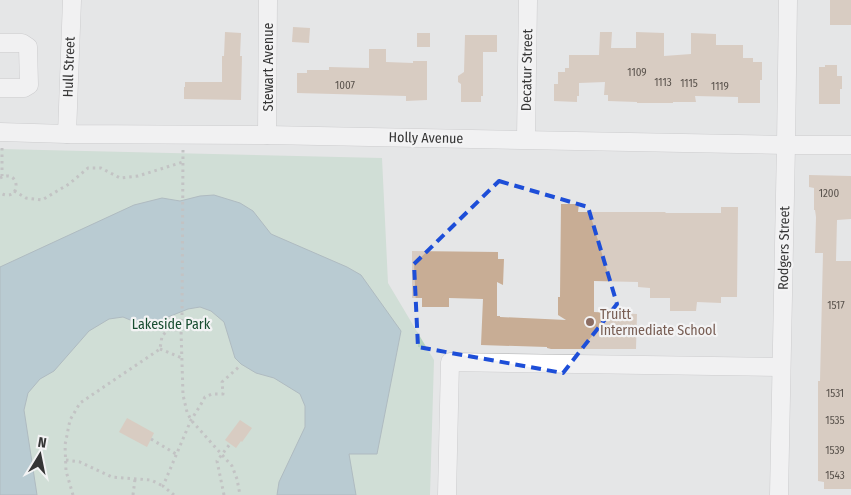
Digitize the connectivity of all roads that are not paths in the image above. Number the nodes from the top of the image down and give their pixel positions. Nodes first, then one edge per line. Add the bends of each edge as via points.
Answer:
1 (72, 0) edge
2 (268, 0) edge
3 (528, 0) edge
4 (788, 0) edge
5 (0, 43) edge
6 (0, 88) edge
7 (1, 132) edge
8 (67, 134) junction
9 (267, 135) junction
10 (526, 140) junction
11 (851, 145) edge
12 (786, 146) junction
13 (781, 367) junction
14 (447, 495) edge
15 (779, 495) edge

1 - 8 street, Hull Street
2 - 9 street, Stewart Avenue
3 - 10 street, Decatur Street
4 - 12 street, Rodgers Street
5 - 6 street via 28,47 29,85
7 - 8 street, Holly Avenue
8 - 9 street, Holly Avenue
9 - 10 street, Holly Avenue
10 - 12 street, Holly Avenue
11 - 12 street, Holly Avenue
12 - 13 street, Rodgers Street
13 - 14 street via 450,362
13 - 15 street, Rodgers Street

